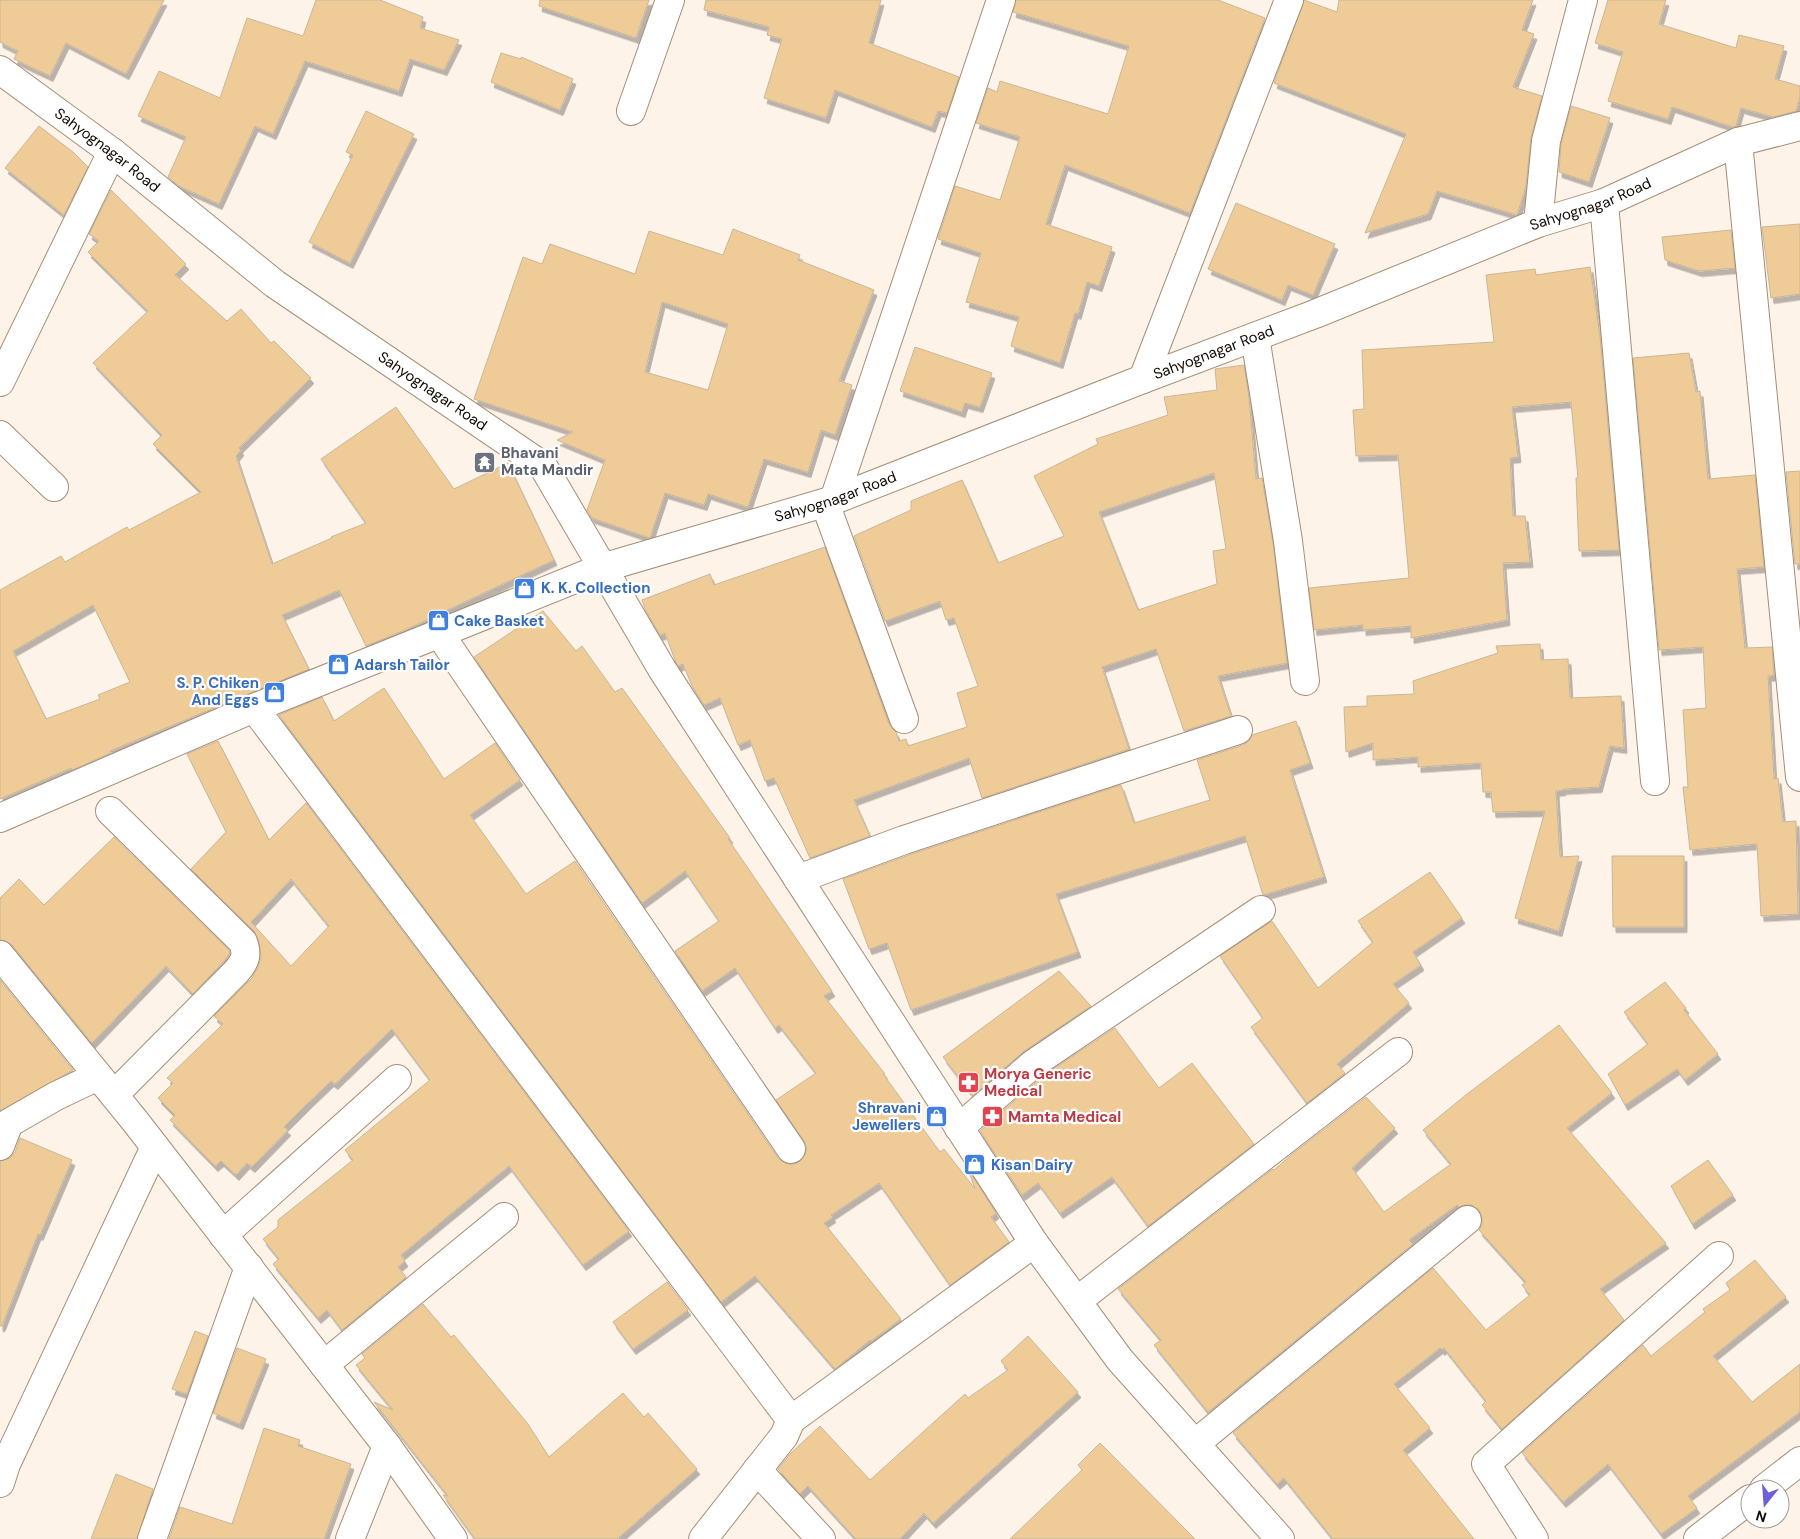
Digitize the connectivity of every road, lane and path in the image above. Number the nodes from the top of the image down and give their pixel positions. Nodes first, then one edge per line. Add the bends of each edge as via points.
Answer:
1 (670, 0) edge
2 (1001, 0) edge
3 (1289, 0) edge
4 (1583, 0) edge
5 (0, 70) edge
6 (632, 112) dead end
7 (1800, 126) edge
8 (1738, 142) junction
9 (112, 152) junction
10 (1604, 203) junction
11 (1538, 223) junction
12 (1255, 337) junction
13 (1143, 379) junction
14 (0, 382) edge
15 (0, 435) edge
16 (54, 487) dead end
17 (830, 501) junction
18 (602, 568) junction
19 (439, 633) junction
20 (1305, 681) dead end
21 (254, 708) junction
22 (904, 719) dead end
23 (1238, 730) dead end
24 (1800, 777) edge
25 (1655, 780) dead end
26 (110, 811) dead end
27 (0, 818) edge
28 (798, 879) junction
29 (1261, 910) dead end
30 (0, 955) edge
31 (1398, 1052) dead end
32 (397, 1079) dead end
33 (106, 1086) junction
34 (959, 1128) junction
35 (0, 1146) edge
36 (155, 1147) junction
37 (791, 1149) dead end
38 (504, 1217) dead end
39 (1466, 1220) dead end
40 (223, 1235) junction
41 (1034, 1243) junction
42 (1719, 1256) dead end
43 (249, 1267) junction
44 (1077, 1301) junction
45 (324, 1365) junction
46 (791, 1420) junction
47 (1196, 1443) junction
48 (387, 1446) junction
49 (1800, 1461) edge
50 (757, 1470) junction
51 (1777, 1479) edge
52 (0, 1483) edge
53 (1740, 1507) edge
54 (152, 1539) edge
55 (350, 1539) edge
56 (453, 1539) edge
57 (703, 1539) edge
58 (821, 1539) edge
59 (1280, 1539) edge
60 (1534, 1539) edge
61 (1698, 1539) edge

1 - 6 street
2 - 17 street
3 - 13 street
4 - 11 street via 1546,141
5 - 9 street, Sahyognagar Road
7 - 8 street, Sahyognagar Road
8 - 10 street, Sahyognagar Road
8 - 24 street
9 - 14 street
9 - 18 street, Sahyognagar Road via 275,284 543,466
10 - 11 street, Sahyognagar Road
10 - 25 street
11 - 12 street, Sahyognagar Road
12 - 13 street, Sahyognagar Road
12 - 20 street via 1288,542
13 - 17 street, Sahyognagar Road
15 - 16 street
17 - 18 street, Sahyognagar Road
17 - 22 street
18 - 19 street
18 - 28 street via 662,670
19 - 21 street
19 - 37 street
21 - 27 street
21 - 46 street
23 - 28 street via 904,840
26 - 33 street via 243,942 246,952 244,962 236,972
28 - 34 street
29 - 34 street via 1033,1064
30 - 33 street
31 - 44 street
32 - 40 street
33 - 35 street via 56,1096 9,1123
33 - 36 street
34 - 41 street
36 - 40 street
36 - 52 street via 6,1464
38 - 45 street
39 - 47 street
40 - 43 street
41 - 44 street
41 - 46 street
42 - 60 street via 1486,1464
43 - 45 street
43 - 54 street
44 - 47 street via 1145,1390
45 - 48 street
46 - 50 street via 784,1436
47 - 59 street
48 - 55 street
48 - 56 street
49 - 51 street
50 - 57 street
50 - 58 street
53 - 61 street

